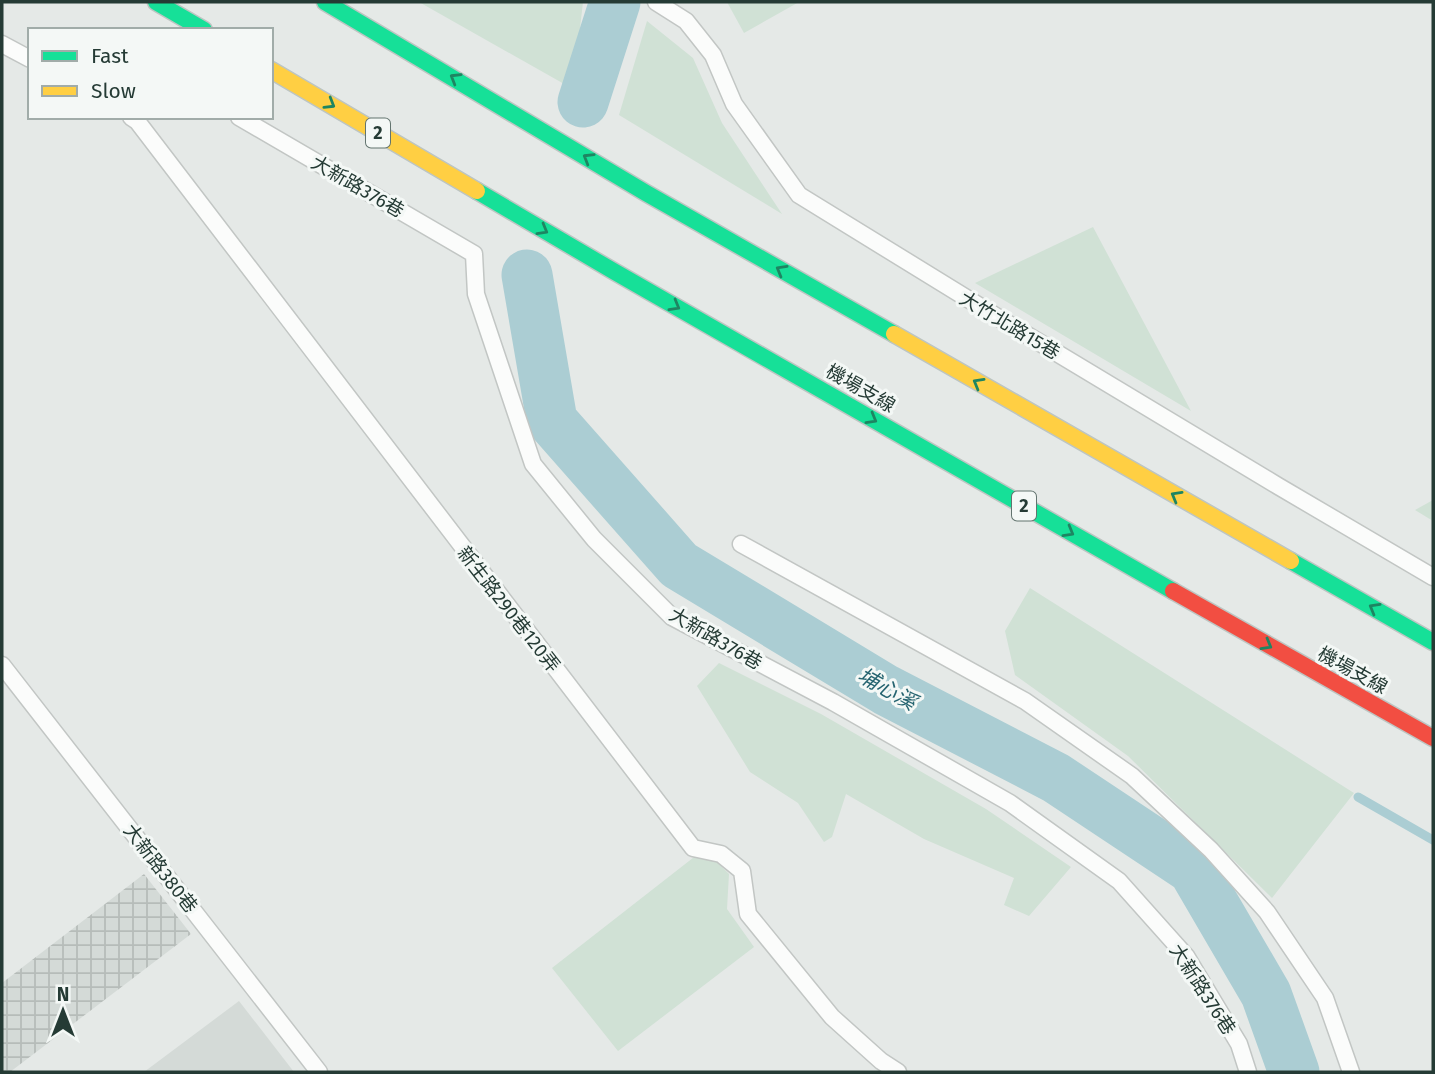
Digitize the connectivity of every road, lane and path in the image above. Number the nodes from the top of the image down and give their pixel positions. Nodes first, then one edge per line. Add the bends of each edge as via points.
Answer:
1 (156, 2) edge
2 (325, 2) edge
3 (656, 2) edge
4 (201, 28) edge
5 (2, 44) edge
6 (28, 58) edge
7 (273, 71) edge
8 (134, 119) edge
9 (242, 119) edge
10 (741, 544) dead end
11 (1433, 577) edge
12 (1433, 642) edge
13 (2, 665) edge
14 (1433, 738) edge
15 (319, 1072) edge
16 (898, 1072) edge
17 (1248, 1072) edge
18 (1351, 1072) edge

1 - 4 highway
12 -> 2 highway via 646,193
3 - 11 lane, 大竹北路15巷 via 685,21 713,55 734,104 799,195
5 - 6 lane
7 -> 14 highway, 機場支線 / 2 via 615,272
8 - 16 lane, 新生路290巷120弄 via 693,848 721,854 742,870 748,914 832,1017
9 - 17 lane, 大新路376巷 via 474,254 476,293 533,464 594,539 672,617 1010,803 1119,881 1186,956 1239,1044
10 - 18 lane via 1025,701 1132,776 1211,850 1267,912 1325,998
13 - 15 lane, 大新路380巷

